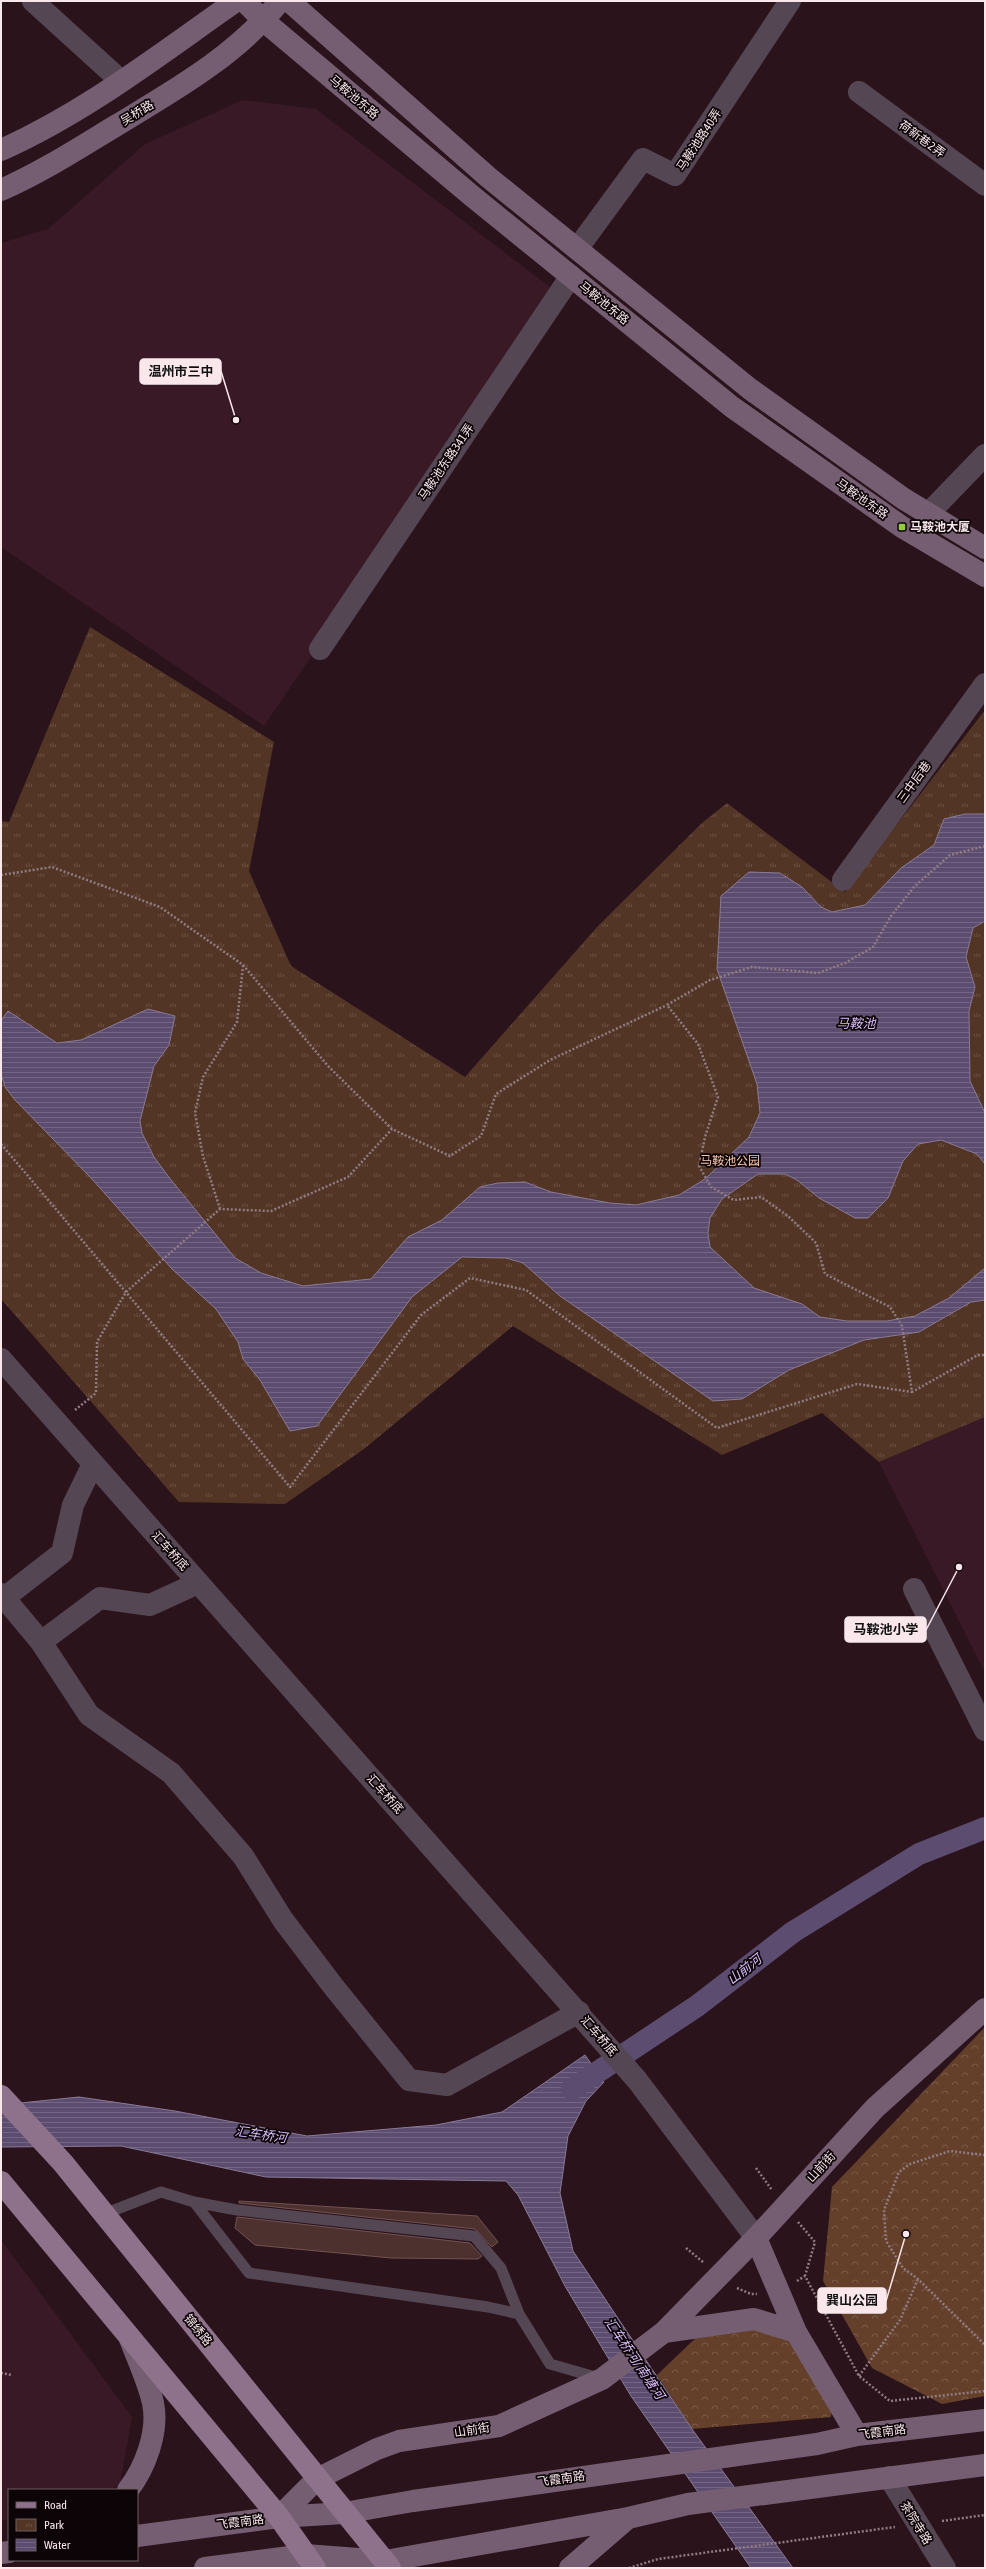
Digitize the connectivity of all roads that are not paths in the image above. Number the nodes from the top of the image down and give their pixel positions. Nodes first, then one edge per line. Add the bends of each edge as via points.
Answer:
1 (33, 1) edge
2 (236, 1) edge
3 (244, 1) edge
4 (280, 1) edge
5 (289, 1) edge
6 (790, 1) edge
7 (264, 21) junction
8 (121, 81) junction
9 (859, 92) dead end
10 (1, 150) edge
11 (985, 185) edge
12 (1, 190) edge
13 (577, 249) junction
14 (571, 276) junction
15 (985, 455) edge
16 (928, 514) junction
17 (985, 548) edge
18 (985, 576) edge
19 (320, 649) dead end
20 (985, 684) edge
21 (843, 880) dead end
22 (1, 1359) edge
23 (93, 1464) junction
24 (198, 1583) junction
25 (914, 1589) dead end
26 (3, 1596) edge
27 (40, 1642) junction
28 (985, 1730) edge
29 (985, 2009) edge
30 (585, 2019) junction
31 (1, 2096) edge
32 (1, 2182) edge
33 (194, 2202) junction
34 (104, 2214) junction
35 (756, 2238) junction
36 (519, 2314) junction
37 (796, 2332) junction
38 (662, 2334) junction
39 (130, 2338) junction
40 (602, 2379) junction
41 (985, 2420) edge
42 (857, 2435) junction
43 (985, 2466) edge
44 (889, 2477) junction
45 (317, 2479) junction
46 (129, 2489) edge
47 (344, 2513) junction
48 (279, 2517) junction
49 (628, 2518) junction
50 (138, 2536) edge
51 (310, 2562) edge
52 (387, 2565) edge
53 (205, 2568) edge
54 (570, 2568) edge
55 (945, 2568) edge

1 - 8 street
2 - 8 main road
3 - 7 main road, 马鞍池东路
4 - 7 main road, 吴桥路
5 - 13 main road, 马鞍池东路 via 488,177
6 - 13 street, 马鞍池路40弄 via 675,175 643,159
7 - 12 main road, 吴桥路 via 194,78 35,175
7 - 14 main road, 马鞍池东路
8 - 10 main road via 42,131
9 - 11 street, 荷新巷2弄
13 - 16 main road, 马鞍池东路 via 750,389 904,500
14 - 18 main road, 马鞍池东路 via 732,407 902,527
14 - 19 street, 马鞍池东路341弄
15 - 16 street
16 - 17 main road, 马鞍池东路
20 - 21 street, 三中后巷
22 - 23 street, 汇车桥底
23 - 24 street, 汇车桥底
23 - 26 street via 73,1505 62,1553
24 - 27 street via 150,1605 100,1598
24 - 30 street, 汇车桥底
25 - 28 street
26 - 27 street
27 - 30 street via 89,1715 171,1773 243,1856 283,1920 410,2080 447,2085
29 - 35 main road, 山前街 via 875,2108
30 - 35 street, 汇车桥底 via 637,2080
31 - 34 main road, 锦绣路 via 63,2163
32 - 39 main road
33 - 34 lane via 161,2192
33 - 36 lane via 249,2273 488,2307
33 - 36 lane via 237,2210 474,2236 501,2268
34 - 45 main road, 锦绣路
35 - 37 main road
35 - 38 main road, 山前街
36 - 40 lane via 550,2364
37 - 38 main road, 山前街 via 754,2319
37 - 42 main road
38 - 40 main road, 山前街
39 - 46 main road via 153,2404 153,2429 146,2459
39 - 48 main road
40 - 45 main road, 山前街 via 499,2426 398,2441
41 - 42 main road, 飞霞南路
42 - 47 main road, 飞霞南路 via 817,2444
43 - 44 main road
44 - 49 main road via 688,2504
44 - 55 street, 茶院寺路
45 - 47 main road, 锦绣路
45 - 48 main road, 山前街
47 - 48 main road, 飞霞南路
47 - 52 main road, 锦绣路
48 - 50 main road, 飞霞南路
48 - 51 main road
49 - 52 main road
49 - 54 main road
51 - 52 main road
51 - 53 main road

